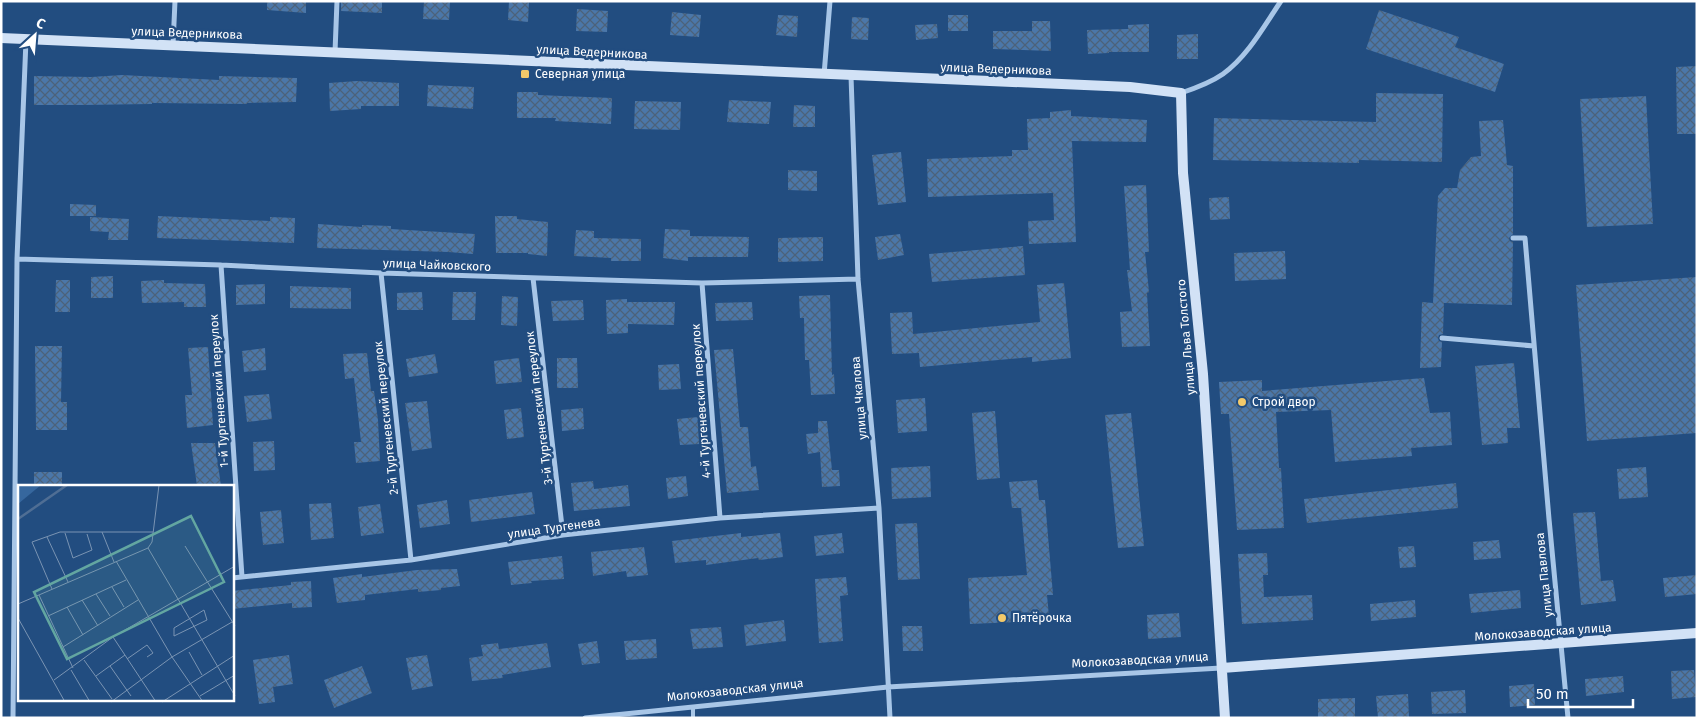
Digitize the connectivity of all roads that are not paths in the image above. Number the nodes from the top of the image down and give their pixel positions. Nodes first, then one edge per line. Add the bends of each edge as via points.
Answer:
1 (175, 1) edge
2 (337, 1) edge
3 (830, 1) edge
4 (1281, 1) edge
5 (1, 38) edge
6 (26, 39) junction
7 (173, 45) junction
8 (335, 52) junction
9 (824, 75) junction
10 (851, 76) junction
11 (1181, 93) junction
12 (1513, 238) dead end
13 (17, 259) junction
14 (220, 265) junction
15 (381, 273) junction
16 (534, 278) junction
17 (858, 279) junction
18 (702, 282) junction
19 (1442, 338) dead end
20 (1534, 346) junction
21 (879, 508) junction
22 (720, 518) junction
23 (563, 535) junction
24 (412, 560) junction
25 (242, 577) junction
26 (234, 578) edge
27 (16, 599) edge
28 (1697, 633) edge
29 (1561, 643) junction
30 (1222, 668) junction
31 (888, 687) junction
32 (692, 707) junction
33 (13, 718) edge
34 (585, 718) edge
35 (693, 718) edge
36 (890, 718) edge
37 (1226, 718) edge
38 (1568, 718) edge

1 - 7 street
2 - 8 street
3 - 9 street
4 - 11 street via 1241,58 1224,74
5 - 6 street, улица Ведерникова
6 - 7 street, улица Ведерникова
6 - 13 street
7 - 8 street, улица Ведерникова
8 - 9 street, улица Ведерникова
9 - 10 street, улица Ведерникова
10 - 11 street, улица Ведерникова via 1130,87
10 - 17 street, улица Чкалова
11 - 30 street, улица Льва Толстого via 1183,173 1203,374
12 - 20 street, улица Павлова via 1525,238
13 - 14 street, улица Чайковского
13 - 27 street
14 - 15 street, улица Чайковского
14 - 25 street, 1-й Тургеневский переулок
15 - 16 street, улица Чайковского
15 - 24 street, 2-й Тургеневский переулок
16 - 18 street, улица Чайковского
16 - 23 street, 3-й Тургеневский переулок
17 - 18 street, улица Чайковского
17 - 21 street, улица Чкалова
18 - 22 street, 4-й Тургеневский переулок
19 - 20 street
20 - 29 street, улица Павлова
21 - 22 street, улица Тургенева
21 - 31 street, улица Чкалова
22 - 23 street, улица Тургенева
23 - 24 street, улица Тургенева
24 - 25 street, улица Тургенева
25 - 26 street, улица Тургенева
27 - 33 street
28 - 29 street, Молокозаводская улица
29 - 30 street, Молокозаводская улица
29 - 38 street, улица Павлова
30 - 31 street, Молокозаводская улица
30 - 37 street, улица Льва Толстого
31 - 32 street, Молокозаводская улица
31 - 36 street, улица Чкалова
32 - 34 street, Молокозаводская улица
32 - 35 lane

